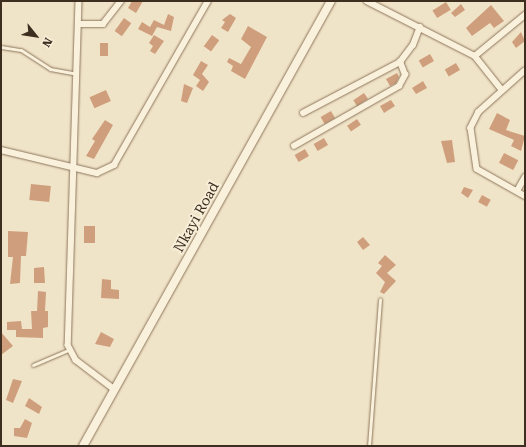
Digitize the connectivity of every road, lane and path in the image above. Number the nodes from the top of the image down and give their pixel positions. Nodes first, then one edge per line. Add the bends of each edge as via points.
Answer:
1 (79, 1) edge
2 (121, 1) edge
3 (208, 1) edge
4 (331, 1) edge
5 (367, 1) edge
6 (525, 15) edge
7 (79, 24) junction
8 (420, 27) junction
9 (1, 47) edge
10 (475, 56) junction
11 (400, 62) junction
12 (525, 71) edge
13 (77, 74) junction
14 (502, 90) junction
15 (303, 113) dead end
16 (294, 146) dead end
17 (1, 150) edge
18 (74, 169) junction
19 (525, 177) edge
20 (517, 191) junction
21 (525, 196) edge
22 (380, 299) dead end
23 (69, 350) junction
24 (34, 365) dead end
25 (114, 389) junction
26 (84, 446) edge
27 (369, 446) edge

1 - 7 street
2 - 7 street via 103,24
3 - 18 street via 117,162 105,172
4 - 25 main road, Nkayi Road
5 - 8 street
6 - 10 street
7 - 13 street
8 - 10 street
8 - 11 street via 413,45
9 - 13 lane via 21,50 50,69
10 - 14 street
11 - 15 street
11 - 16 street via 405,75 399,86
12 - 14 street
13 - 18 street
14 - 20 street via 472,121 472,155 477,169
17 - 18 street
18 - 23 street
19 - 20 street
20 - 21 street
22 - 27 lane
23 - 24 lane
23 - 25 street via 82,365
25 - 26 main road, Nkayi Road

